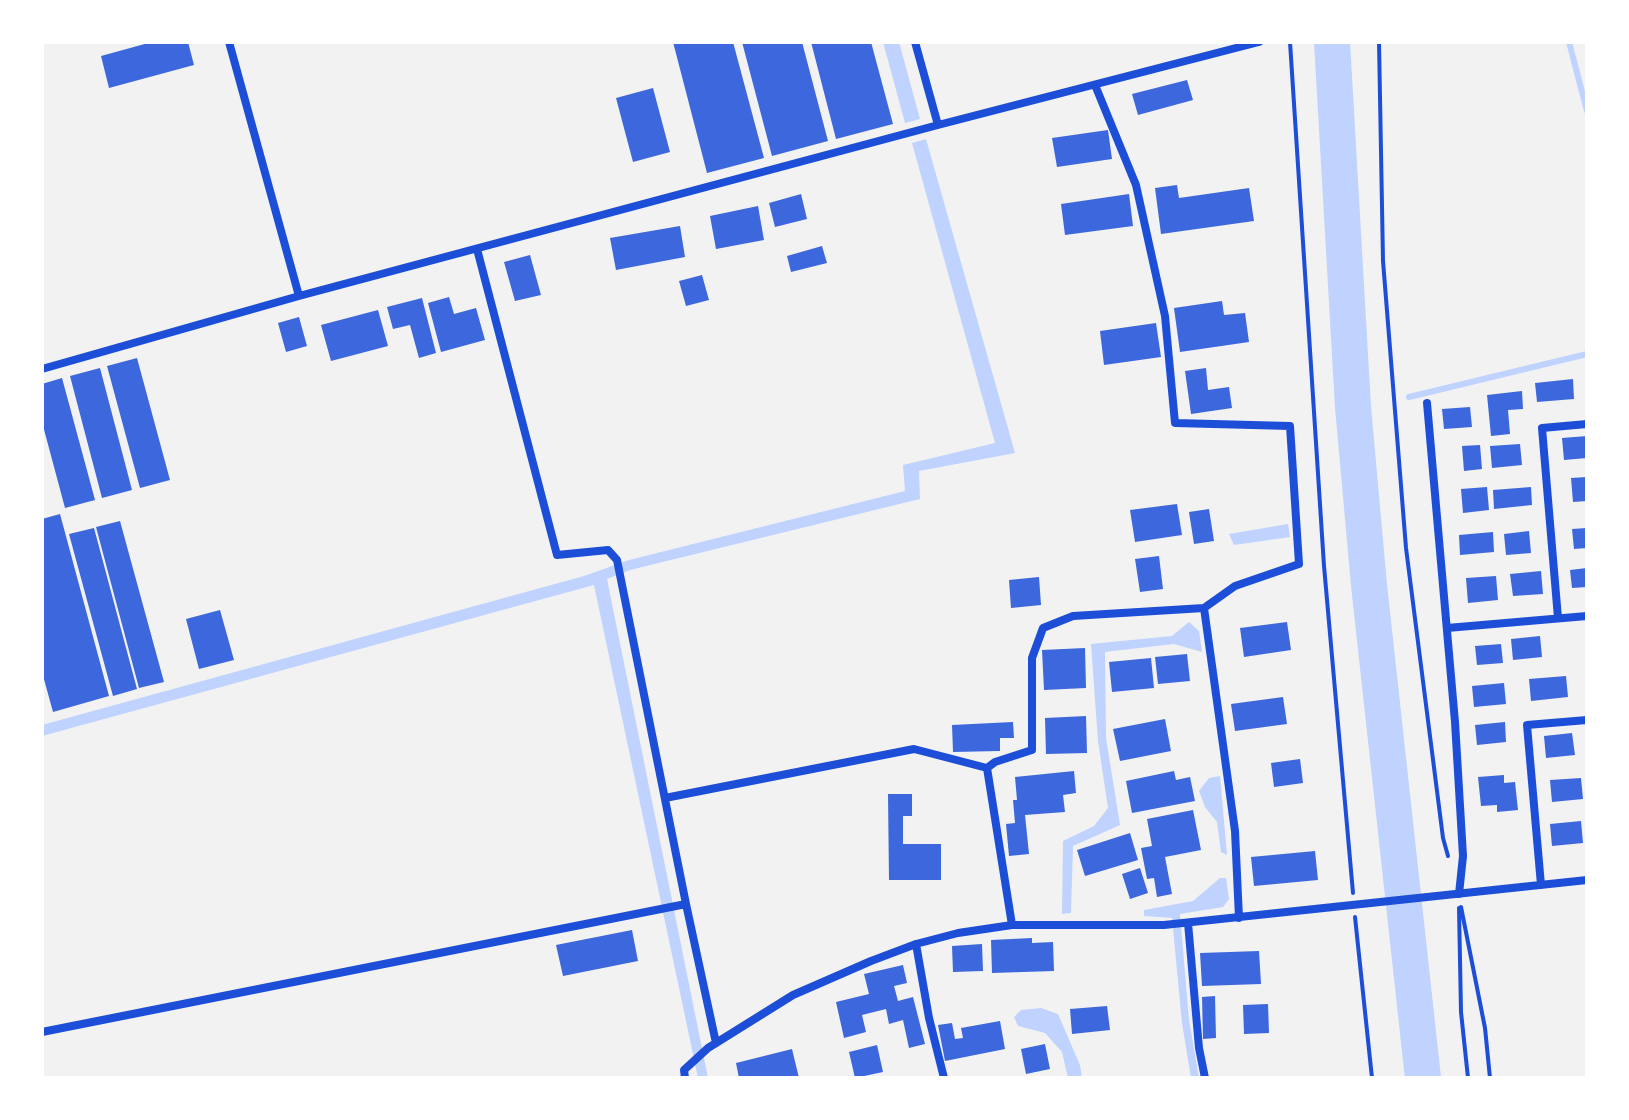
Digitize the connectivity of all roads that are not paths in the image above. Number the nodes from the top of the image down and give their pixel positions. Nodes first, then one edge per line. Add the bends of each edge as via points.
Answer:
1 (229, 42) edge
2 (915, 42) edge
3 (1259, 42) edge
4 (1095, 85) junction
5 (938, 125) junction
6 (477, 249) junction
7 (299, 296) junction
8 (42, 369) edge
9 (1427, 403) dead end
10 (1587, 424) edge
11 (1204, 608) junction
12 (1587, 616) edge
13 (1558, 618) junction
14 (1447, 628) junction
15 (1587, 720) edge
16 (987, 768) junction
17 (665, 798) junction
18 (1587, 880) edge
19 (1541, 885) junction
20 (1459, 894) junction
21 (686, 904) junction
22 (1239, 918) junction
23 (1188, 923) junction
24 (1012, 925) junction
25 (916, 944) junction
26 (42, 1032) edge
27 (712, 1046) junction
28 (685, 1078) edge
29 (944, 1078) edge
30 (1205, 1078) edge

1 - 7 street
2 - 5 street
3 - 4 street
4 - 5 street
4 - 11 street via 1136,185 1165,316 1175,423 1290,426 1299,564 1235,586
5 - 6 street
6 - 7 street
6 - 17 street via 557,555 608,550 617,560
7 - 8 street
9 - 14 street
10 - 13 street via 1542,428
11 - 16 street via 1073,616 1043,628 1032,658 1032,750
11 - 22 street via 1235,831
12 - 13 street
13 - 14 street
14 - 20 street via 1463,856
15 - 19 street via 1527,725
16 - 17 street via 914,749
16 - 24 street
17 - 21 street
18 - 19 street
19 - 20 street
20 - 22 street
21 - 26 street
21 - 27 street
22 - 23 street
23 - 24 street
23 - 30 street
24 - 25 street
25 - 27 street via 793,995
25 - 29 street
27 - 28 street via 684,1070

